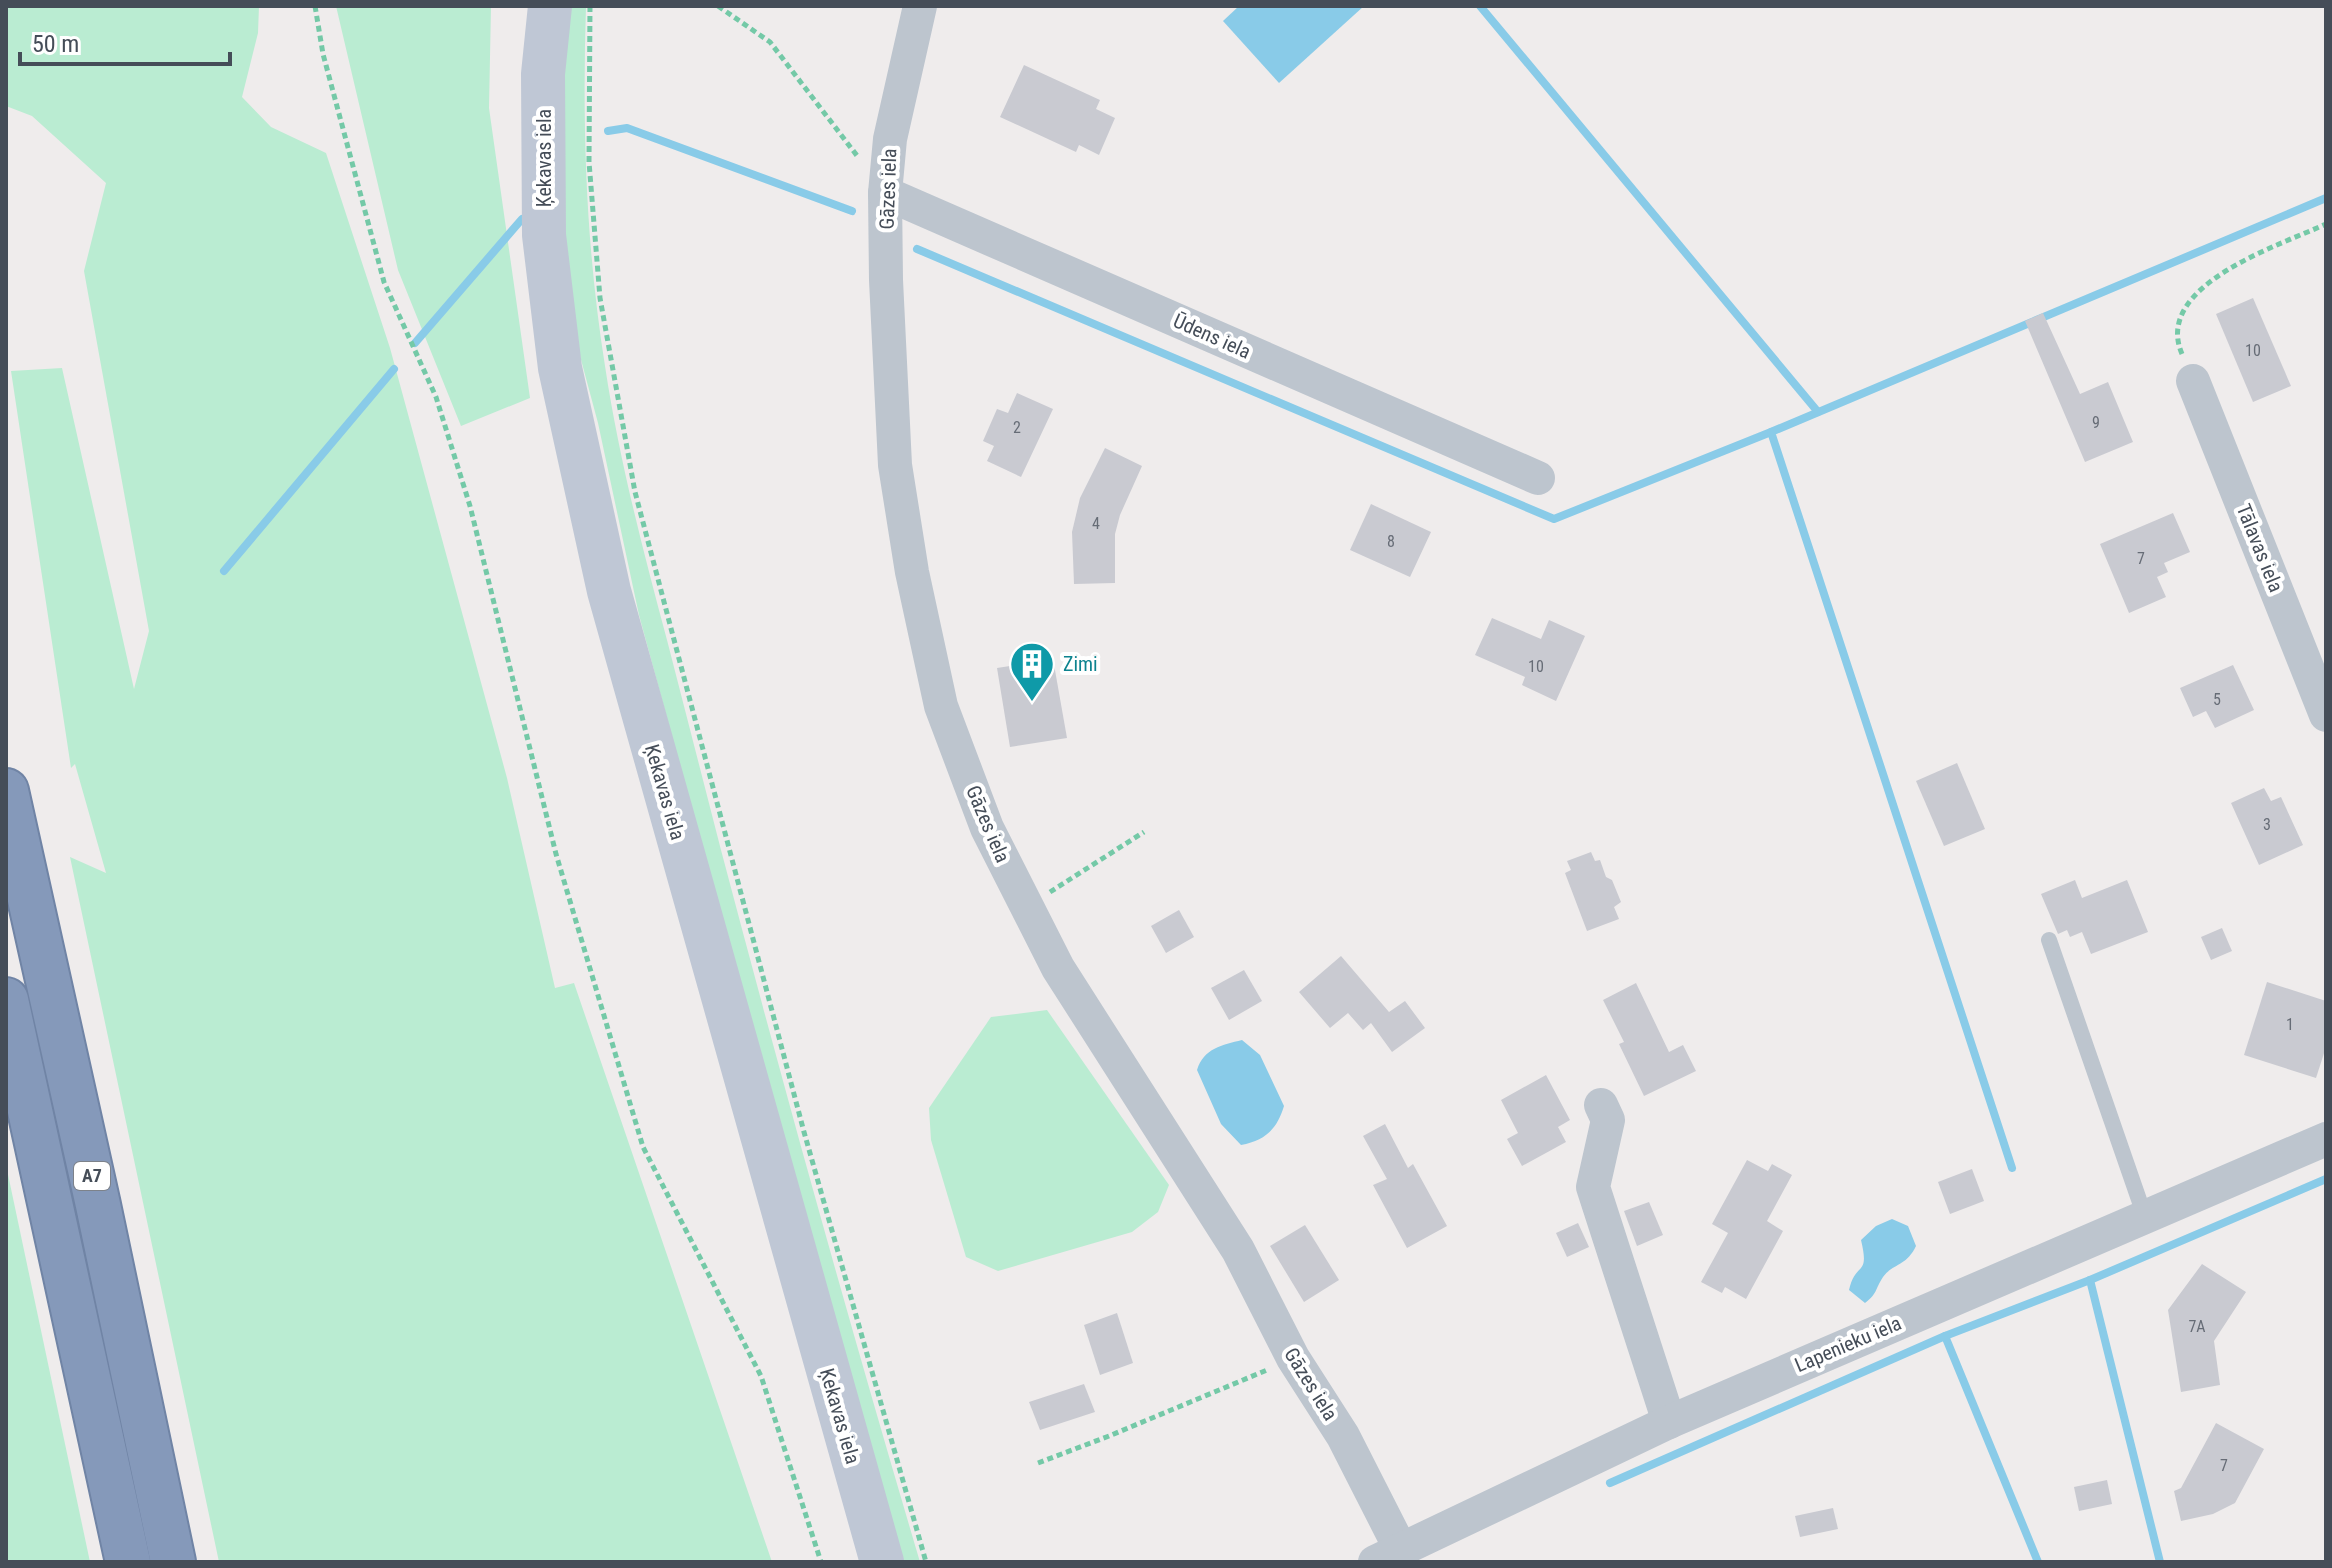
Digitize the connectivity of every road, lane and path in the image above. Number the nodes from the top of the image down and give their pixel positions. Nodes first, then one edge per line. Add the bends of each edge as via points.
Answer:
1 (315, 6) edge
2 (550, 6) edge
3 (590, 6) edge
4 (718, 6) edge
5 (920, 6) edge
6 (885, 193) junction
7 (2326, 224) edge
8 (2178, 344) dead end
9 (2193, 381) dead end
10 (1538, 478) dead end
11 (2326, 715) edge
12 (6, 791) edge
13 (1144, 832) dead end
14 (1027, 907) junction
15 (2049, 940) dead end
16 (6, 1000) edge
17 (1601, 1105) dead end
18 (2326, 1139) edge
19 (2145, 1217) junction
20 (1293, 1358) junction
21 (1669, 1422) junction
22 (1038, 1463) dead end
23 (1388, 1555) edge
24 (128, 1562) edge
25 (173, 1562) edge
26 (821, 1562) edge
27 (882, 1562) edge
28 (926, 1562) edge

1 - 26 path via 384,282 436,397 470,506 556,854 643,1147 761,1376
2 - 27 main road, Ķekavas iela via 543,74 544,235 560,368 609,591
3 - 28 path via 589,162 599,283 635,492 804,1132
4 - 6 path via 770,42
5 - 6 street, Gāzes iela via 890,139
6 - 10 street, Ūdens iela
6 - 14 street, Gāzes iela via 895,465 912,572 941,706 987,828
7 - 8 path via 2221,273 2196,291 2179,317
9 - 11 street, Tālavas iela
12 - 25 highway, A7
13 - 14 path
14 - 20 street, Gāzes iela via 1058,968 1238,1250
15 - 19 lane
16 - 24 highway, A7
17 - 21 street via 1608,1120 1593,1187
18 - 19 street, Lapenieku iela
19 - 21 street, Lapenieku iela
20 - 22 path
20 - 23 street, Gāzes iela via 1343,1436
21 - 23 street, Lapenieku iela

